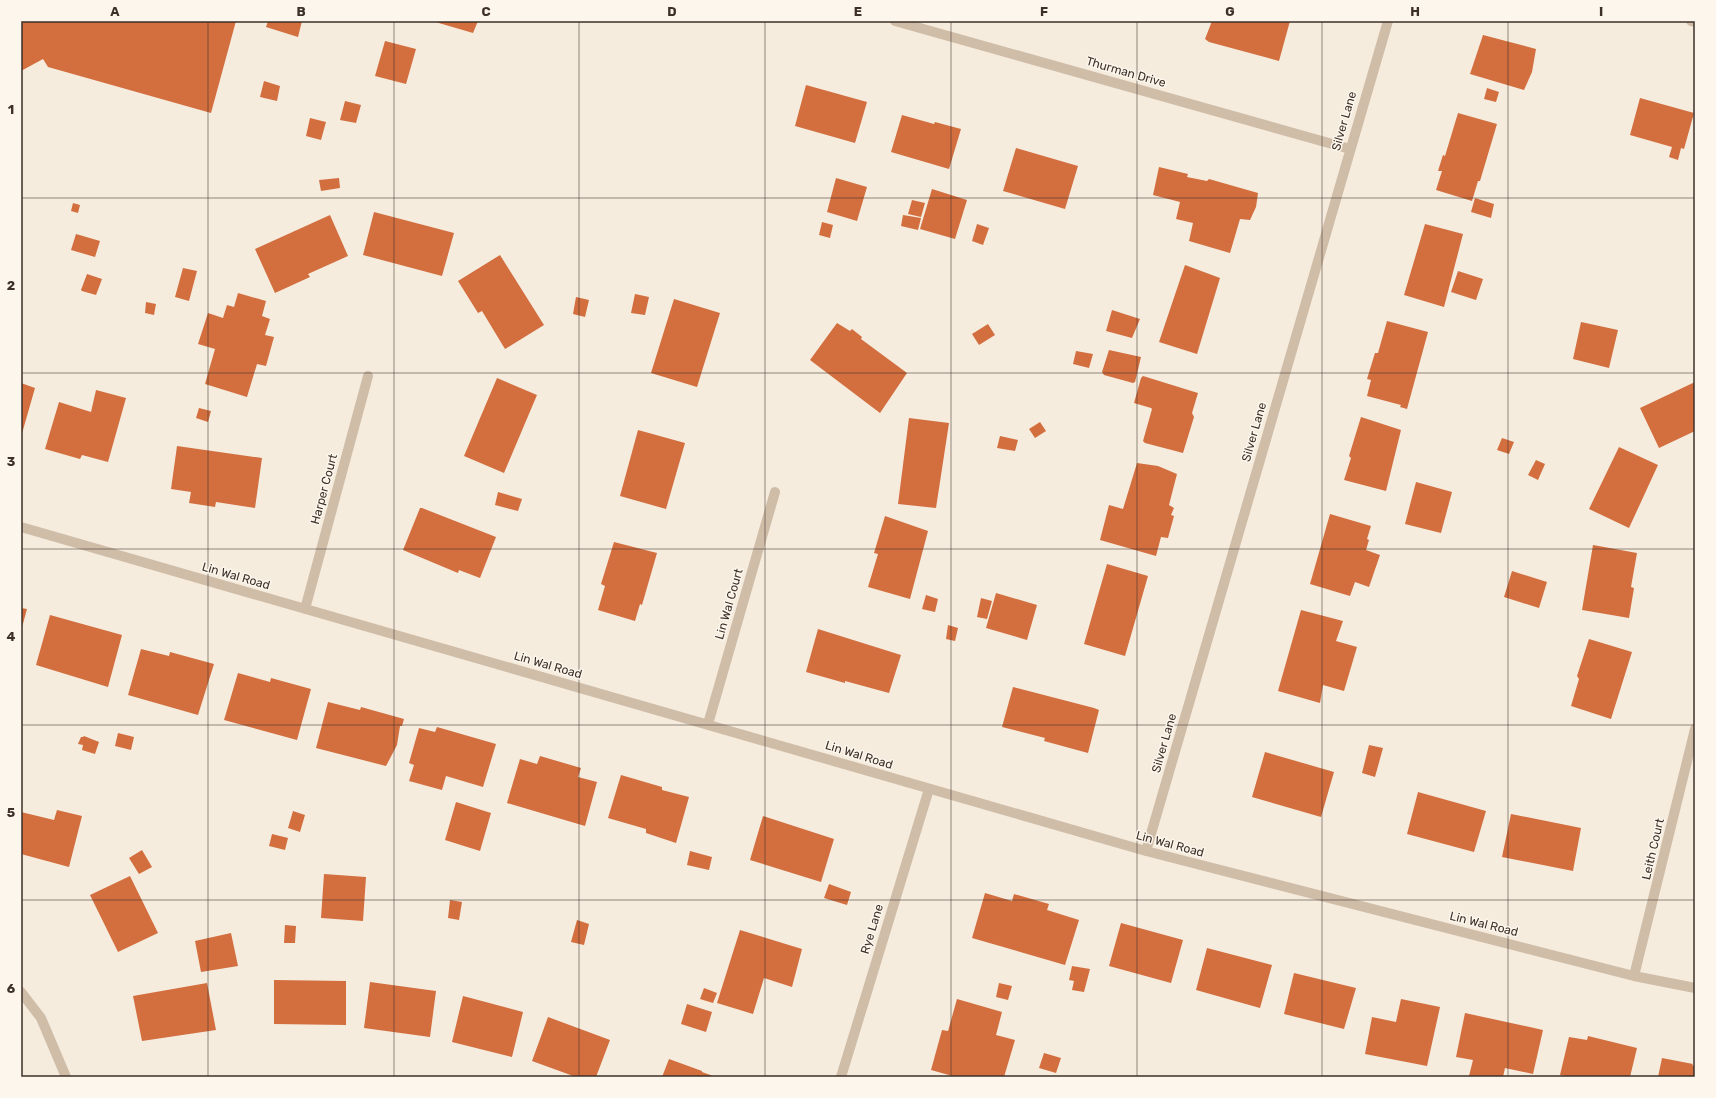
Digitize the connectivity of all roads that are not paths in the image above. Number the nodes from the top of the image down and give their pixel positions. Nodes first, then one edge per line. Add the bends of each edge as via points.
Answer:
1 (895, 21) edge
2 (1388, 21) edge
3 (1691, 21) edge
4 (1695, 22) edge
5 (1350, 149) junction
6 (368, 376) dead end
7 (775, 492) dead end
8 (21, 527) edge
9 (305, 609) junction
10 (708, 724) junction
11 (1695, 729) edge
12 (929, 789) junction
13 (1146, 851) junction
14 (1634, 976) junction
15 (1695, 988) edge
16 (21, 992) edge
17 (66, 1077) edge
18 (841, 1077) edge

1 - 5 street, Thurman Drive
2 - 5 street, Silver Lane
3 - 4 street
5 - 13 street, Silver Lane
6 - 9 street, Harper Court
7 - 10 street, Lin Wal Court
8 - 9 street, Lin Wal Road
9 - 10 street, Lin Wal Road
10 - 12 street, Lin Wal Road
11 - 14 street, Leith Court
12 - 13 street, Lin Wal Road
12 - 18 street, Rye Lane
13 - 14 street, Lin Wal Road
14 - 15 street, Lin Wal Road
16 - 17 street via 41,1018

